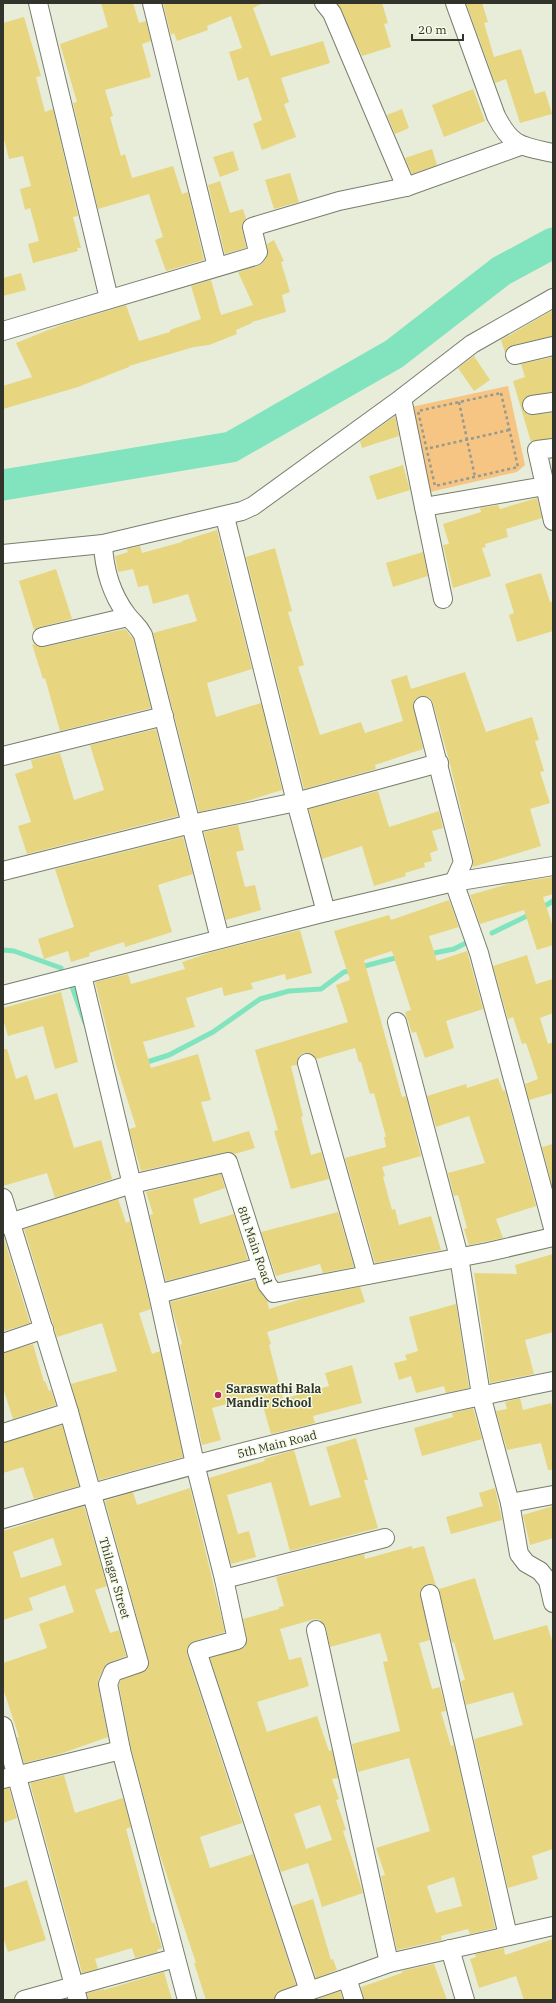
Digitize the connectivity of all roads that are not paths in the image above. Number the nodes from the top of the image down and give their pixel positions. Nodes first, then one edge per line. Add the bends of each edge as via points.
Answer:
1 (38, 3) edge
2 (152, 3) edge
3 (324, 3) edge
4 (454, 3) edge
5 (520, 146) junction
6 (553, 153) edge
7 (406, 187) junction
8 (217, 267) junction
9 (553, 298) edge
10 (109, 299) junction
11 (3, 331) edge
12 (553, 346) edge
13 (515, 355) dead end
14 (402, 398) junction
15 (553, 402) edge
16 (532, 405) dead end
17 (553, 448) edge
18 (545, 486) junction
19 (424, 507) junction
20 (225, 517) junction
21 (553, 521) edge
22 (103, 544) junction
23 (3, 554) edge
24 (443, 599) dead end
25 (128, 616) junction
26 (42, 637) dead end
27 (423, 706) dead end
28 (164, 716) junction
29 (3, 756) edge
30 (439, 763) junction
31 (296, 802) junction
32 (191, 824) junction
33 (553, 866) edge
34 (3, 871) edge
35 (454, 882) junction
36 (326, 912) junction
37 (220, 939) junction
38 (82, 975) junction
39 (3, 995) edge
40 (397, 1022) dead end
41 (307, 1063) dead end
42 (132, 1184) junction
43 (3, 1198) edge
44 (7, 1224) edge
45 (553, 1228) edge
46 (553, 1237) edge
47 (459, 1257) junction
48 (261, 1267) junction
49 (367, 1275) junction
50 (158, 1294) junction
51 (44, 1329) junction
52 (3, 1343) edge
53 (553, 1381) edge
54 (482, 1395) junction
55 (69, 1412) junction
56 (3, 1433) edge
57 (194, 1464) junction
58 (91, 1492) junction
59 (553, 1495) edge
60 (510, 1503) junction
61 (3, 1519) edge
62 (385, 1538) dead end
63 (224, 1579) junction
64 (430, 1594) dead end
65 (553, 1603) edge
66 (316, 1630) dead end
67 (3, 1726) edge
68 (121, 1750) junction
69 (9, 1777) edge
70 (553, 1926) edge
71 (508, 1936) junction
72 (450, 1949) junction
73 (175, 1958) junction
74 (389, 1963) junction
75 (347, 1978) junction
76 (309, 1991) junction
77 (76, 1994) edge
78 (24, 2000) edge
79 (187, 2000) edge
80 (284, 2000) edge
81 (354, 2000) edge
82 (465, 2000) edge

1 - 10 street
2 - 8 street
3 - 7 street via 332,13
4 - 5 street via 496,116 503,131
5 - 6 street
5 - 7 street
7 - 8 street via 339,201 252,227 258,252 255,256
8 - 10 street
9 - 14 street via 472,344
10 - 11 street
12 - 13 street
14 - 19 street
14 - 20 street via 253,506
15 - 16 street
17 - 18 street via 537,450
18 - 19 street
18 - 21 street
19 - 24 street
20 - 22 street
20 - 31 street
22 - 23 street
22 - 25 street via 103,555 112,591
25 - 26 street
25 - 28 street via 137,624 143,635
27 - 30 street
28 - 29 street
28 - 32 street
30 - 31 street
30 - 35 street via 463,862
31 - 32 street
31 - 36 street
32 - 34 street
32 - 37 street
33 - 35 street
35 - 36 street
35 - 45 street via 479,953
36 - 37 street
37 - 38 street
38 - 39 street
38 - 42 street
40 - 47 street
41 - 49 street
42 - 44 street, 8th Main Road
42 - 48 street, 8th Main Road via 228,1162
42 - 50 street
43 - 44 street, Thilagar Street
44 - 51 street, Thilagar Street
46 - 47 street, 8th Main Road
47 - 49 street, 8th Main Road
47 - 54 street
48 - 49 street, 8th Main Road via 267,1284 274,1293
48 - 50 street
50 - 57 street
51 - 52 street
51 - 55 street, Thilagar Street
53 - 54 street, 5th Main Road
54 - 57 street, 5th Main Road
54 - 60 street
55 - 56 street
55 - 58 street, Thilagar Street
57 - 58 street, 5th Main Road
57 - 63 street
58 - 61 street, 5th Main Road
58 - 68 street, Thilagar Street via 138,1663 113,1672 108,1684
59 - 60 street
60 - 65 street via 519,1554 548,1581
62 - 63 street
63 - 76 street via 237,1640 197,1651
64 - 71 street
66 - 74 street
67 - 69 street
68 - 69 street
68 - 73 street
69 - 77 street
70 - 71 street
71 - 72 street
72 - 74 street
72 - 82 street
73 - 77 street
73 - 79 street
74 - 75 street
75 - 76 street
75 - 81 street
76 - 80 street
77 - 78 street

